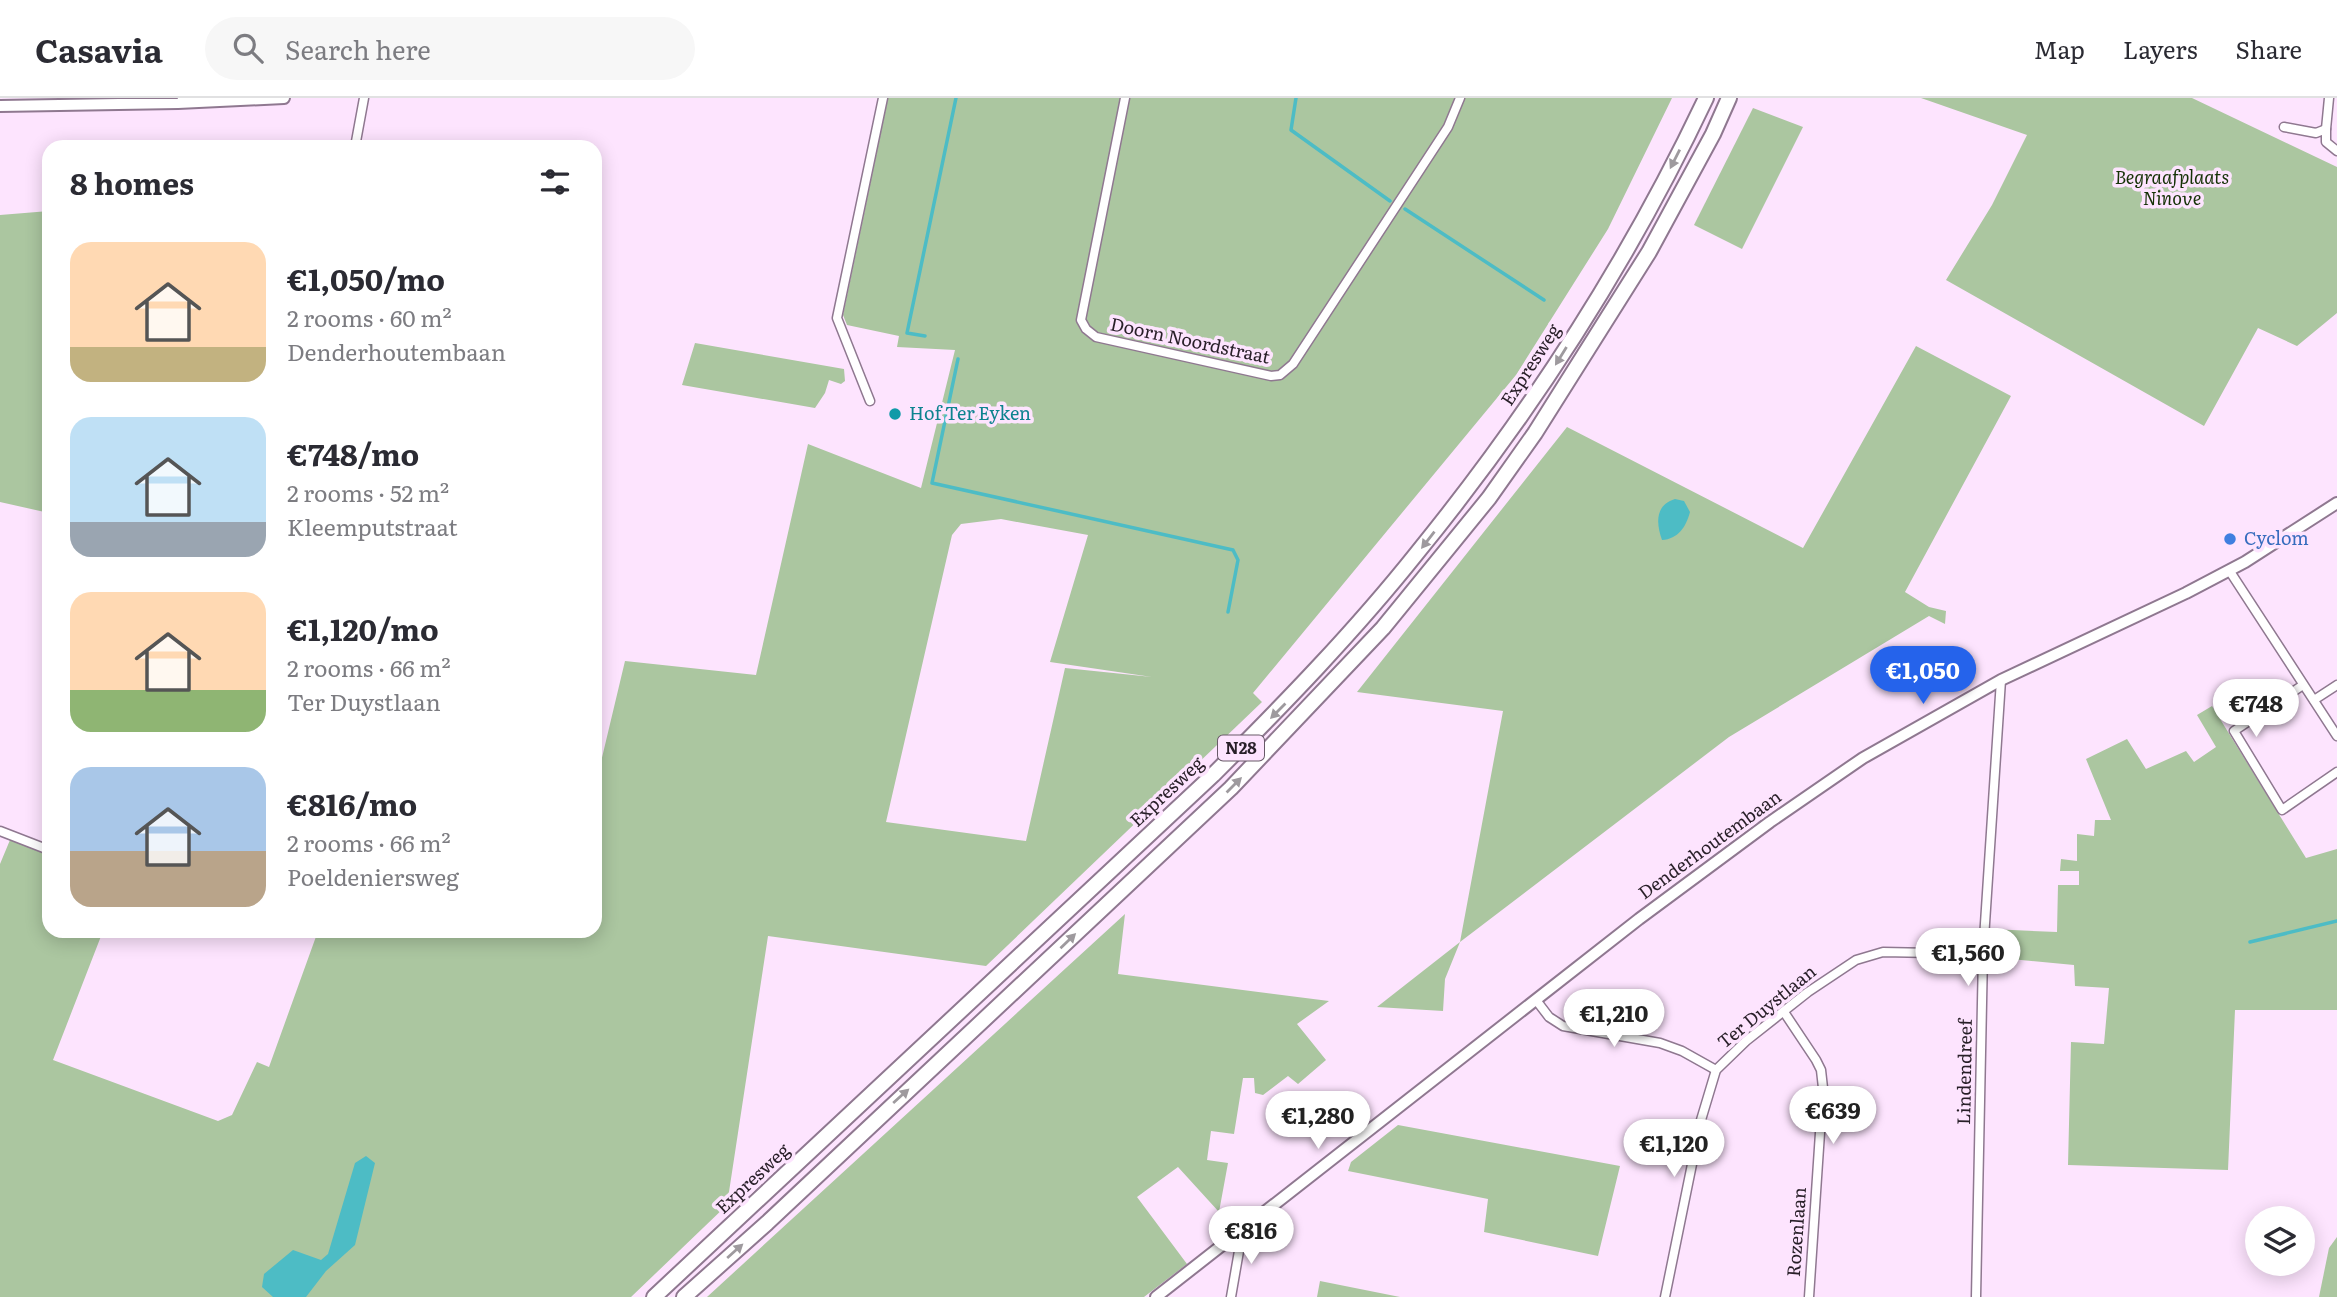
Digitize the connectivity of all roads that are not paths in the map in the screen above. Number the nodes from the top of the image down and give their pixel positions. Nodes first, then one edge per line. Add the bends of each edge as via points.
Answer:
1 (284, 98) edge
2 (364, 98) edge
3 (883, 98) edge
4 (1125, 98) edge
5 (1460, 98) edge
6 (1706, 98) edge
7 (1729, 98) edge
8 (2329, 98) edge
9 (0, 106) edge
10 (2284, 127) dead end
11 (2326, 129) junction
12 (356, 140) edge
13 (2337, 150) edge
14 (870, 401) dead end
15 (2337, 503) edge
16 (2229, 570) junction
17 (2001, 680) junction
18 (2303, 685) junction
19 (2337, 685) edge
20 (2314, 699) junction
21 (2337, 736) edge
22 (2337, 772) edge
23 (0, 831) edge
24 (42, 847) edge
25 (1983, 954) junction
26 (1536, 1000) junction
27 (1784, 1013) junction
28 (1716, 1070) junction
29 (1238, 1234) junction
30 (654, 1297) edge
31 (684, 1297) edge
32 (1156, 1297) edge
33 (1231, 1297) edge
34 (1665, 1297) edge
35 (1809, 1297) edge
36 (1976, 1297) edge

1 - 9 street
2 - 12 street
3 - 14 street via 837,318
4 - 5 street, Doorn Noordstraat via 1081,320 1097,337 1272,376 1293,364 1448,127
6 -> 30 highway, Expresweg / N28 via 1631,243 1557,363 1469,488 1366,614 1213,775
31 -> 7 highway, N28 via 1231,788 1383,628 1481,508 1535,433 1649,251
8 - 11 street
10 - 11 street via 2316,133
11 - 13 street via 2326,142
15 - 16 street, Denderhoutembaan
16 - 17 street, Denderhoutembaan
16 - 18 street
17 - 25 street, Lindendreef
17 - 26 street, Denderhoutembaan via 1863,758 1770,822
18 - 20 street
18 - 22 street via 2234,732 2282,810
19 - 20 street
20 - 21 street
23 - 24 street
25 - 27 street, Ter Duystlaan via 1870,955 1843,966
25 - 36 street, Lindendreef
26 - 28 street via 1563,1026 1660,1043
26 - 29 street, Denderhoutembaan
27 - 28 street, Ter Duystlaan
27 - 35 street, Rozenlaan via 1821,1070
28 - 34 street, Ter Duystlaan via 1701,1120
29 - 32 street, Denderhoutembaan
29 - 33 street

